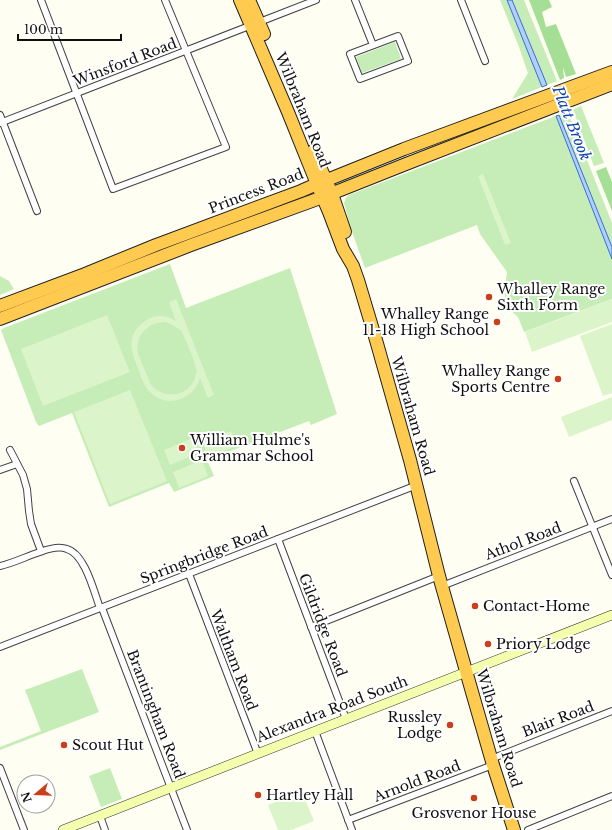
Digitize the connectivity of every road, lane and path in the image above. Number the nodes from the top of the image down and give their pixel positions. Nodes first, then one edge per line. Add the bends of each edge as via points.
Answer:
1 (41, 0) edge
2 (165, 0) edge
3 (240, 0) edge
4 (249, 0) edge
5 (316, 0) edge
6 (355, 0) edge
7 (461, 0) edge
8 (255, 24) junction
9 (373, 45) junction
10 (186, 51) junction
11 (485, 61) dead end
12 (612, 72) edge
13 (612, 84) edge
14 (77, 93) junction
15 (0, 115) edge
16 (1, 123) edge
17 (322, 182) junction
18 (327, 196) junction
19 (37, 210) dead end
20 (0, 306) edge
21 (0, 319) edge
22 (10, 450) dead end
23 (17, 464) junction
24 (0, 470) edge
25 (574, 481) dead end
26 (417, 485) junction
27 (612, 519) edge
28 (592, 526) junction
29 (278, 539) junction
30 (41, 551) junction
31 (0, 566) edge
32 (189, 574) junction
33 (612, 575) edge
34 (441, 581) junction
35 (101, 608) junction
36 (612, 615) edge
37 (311, 627) junction
38 (0, 648) edge
39 (466, 672) junction
40 (612, 711) edge
41 (346, 719) junction
42 (315, 731) junction
43 (258, 754) junction
44 (492, 762) junction
45 (0, 768) edge
46 (171, 787) junction
47 (612, 796) edge
48 (100, 816) junction
49 (348, 820) junction
50 (24, 830) edge
51 (63, 830) edge
52 (105, 830) edge
53 (187, 830) edge
54 (352, 830) edge
55 (514, 830) edge
56 (528, 830) edge

1 - 14 street
2 - 10 street
3 - 8 highway, Wilbraham Road
4 - 8 highway, Wilbraham Road
5 - 8 street, Winsford Road
6 - 9 street
7 - 11 street
8 - 10 street, Winsford Road
8 - 17 highway, Wilbraham Road via 318,164
9 - 9 street via 398,36 408,60 360,79 350,54
10 - 14 street, Winsford Road
10 - 14 street via 226,147 114,189
12 - 17 highway, Princess Road
13 - 18 highway, Princess Road
14 - 16 street, Winsford Road
15 - 16 street
16 - 19 street
17 - 18 highway, Wilbraham Road
17 - 20 highway, Princess Road
18 - 21 highway, Princess Road via 191,245
18 - 26 highway, Wilbraham Road via 343,249 353,266 379,348
22 - 23 street
23 - 24 street
23 - 30 street via 23,475 31,524
25 - 28 street
26 - 29 street, Springbridge Road
26 - 34 highway, Wilbraham Road
27 - 28 street, Athol Road
28 - 33 street
28 - 34 street, Athol Road
29 - 32 street, Springbridge Road
29 - 37 street, Gildridge Road
30 - 31 street, Brantingham Road
30 - 35 street, Brantingham Road via 61,547 76,554 82,560
32 - 35 street, Springbridge Road
32 - 43 street, Waltham Road
34 - 37 street, Athol Road
34 - 39 highway, Wilbraham Road
35 - 38 street, Springbridge Road
35 - 46 street, Brantingham Road
36 - 39 street, Alexandra Road South
37 - 41 street, Gildridge Road
39 - 41 street, Alexandra Road South
39 - 44 highway, Wilbraham Road
40 - 44 street, Blair Road
41 - 42 street, Alexandra Road South
42 - 43 street, Alexandra Road South
42 - 49 street
43 - 46 street, Alexandra Road South
44 - 49 street, Arnold Road
44 - 55 highway, Wilbraham Road
45 - 50 street
46 - 48 street, Alexandra Road South
46 - 53 street, Brantingham Road
47 - 56 street
48 - 51 street, Alexandra Road South
48 - 52 street
49 - 54 street

